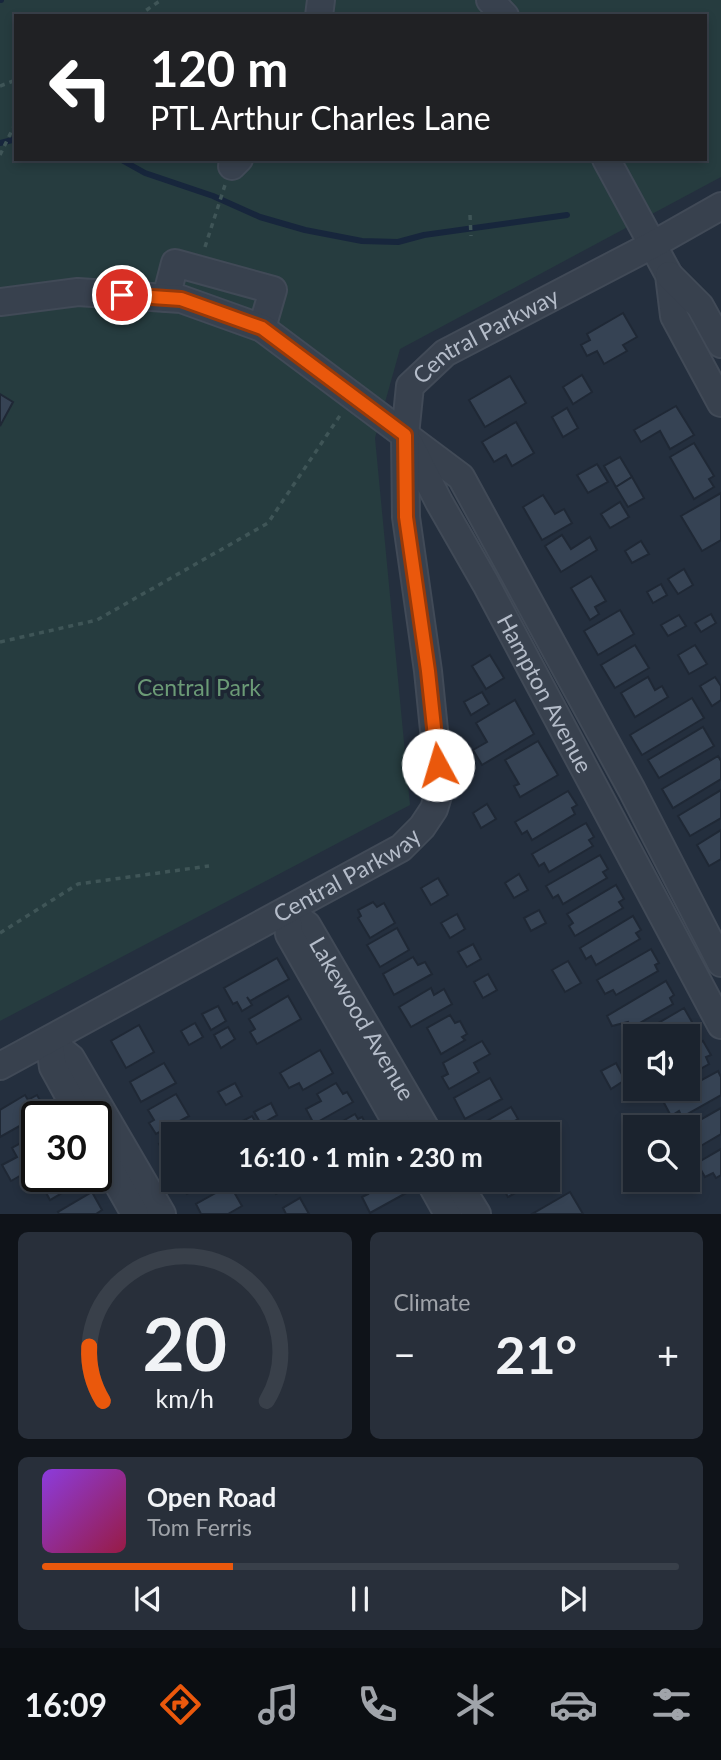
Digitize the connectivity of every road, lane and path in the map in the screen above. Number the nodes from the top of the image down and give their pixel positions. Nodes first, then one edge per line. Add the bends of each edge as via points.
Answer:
1 (161, 0) edge
2 (141, 14) edge
3 (14, 126) edge
4 (0, 155) edge
5 (607, 161) edge
6 (232, 171) edge
7 (721, 206) edge
8 (470, 215) dead end
9 (471, 236) dead end
10 (654, 244) junction
11 (198, 269) junction
12 (669, 275) junction
13 (166, 298) junction
14 (0, 302) edge
15 (262, 328) junction
16 (721, 344) edge
17 (721, 403) edge
18 (344, 409) dead end
19 (405, 435) junction
20 (514, 570) junction
21 (486, 584) junction
22 (0, 642) edge
23 (632, 790) junction
24 (605, 804) junction
25 (209, 866) dead end
26 (287, 911) junction
27 (0, 933) edge
28 (721, 963) edge
29 (721, 1025) edge
30 (49, 1040) junction
31 (0, 1066) edge
32 (72, 1101) edge
33 (396, 1122) edge
34 (422, 1122) edge
35 (112, 1173) edge
36 (436, 1192) edge
37 (463, 1192) edge
38 (135, 1214) edge
39 (162, 1214) edge
40 (448, 1214) edge
41 (477, 1214) edge

1 - 2 path
3 - 4 path
5 - 10 street
6 - 11 path
7 - 10 street, Central Parkway
8 - 9 path
10 - 12 street
10 - 19 street, Central Parkway via 444,353 410,386
11 - 13 street via 175,263
11 - 15 street via 273,290
12 - 16 street via 701,306
12 - 17 street via 674,316
13 - 14 street via 78,292
13 - 15 street via 181,299
15 - 19 street
18 - 22 path via 268,523 97,620
19 - 20 street, Hampton Avenue via 461,477
19 - 21 street, Hampton Avenue
19 - 26 street, Central Parkway via 406,517 440,789 434,809 401,848
20 - 21 street
20 - 23 street, Hampton Avenue
21 - 24 street, Hampton Avenue
23 - 24 street
23 - 28 street, Hampton Avenue
24 - 29 street, Hampton Avenue
25 - 27 path via 78,884
26 - 30 street, Central Parkway
26 - 33 street, Lakewood Avenue via 289,934
26 - 34 street, Lakewood Avenue via 307,925
30 - 31 street, Central Parkway
30 - 32 street via 53,1067
30 - 39 street via 71,1058
35 - 38 street
36 - 40 street
37 - 41 street

